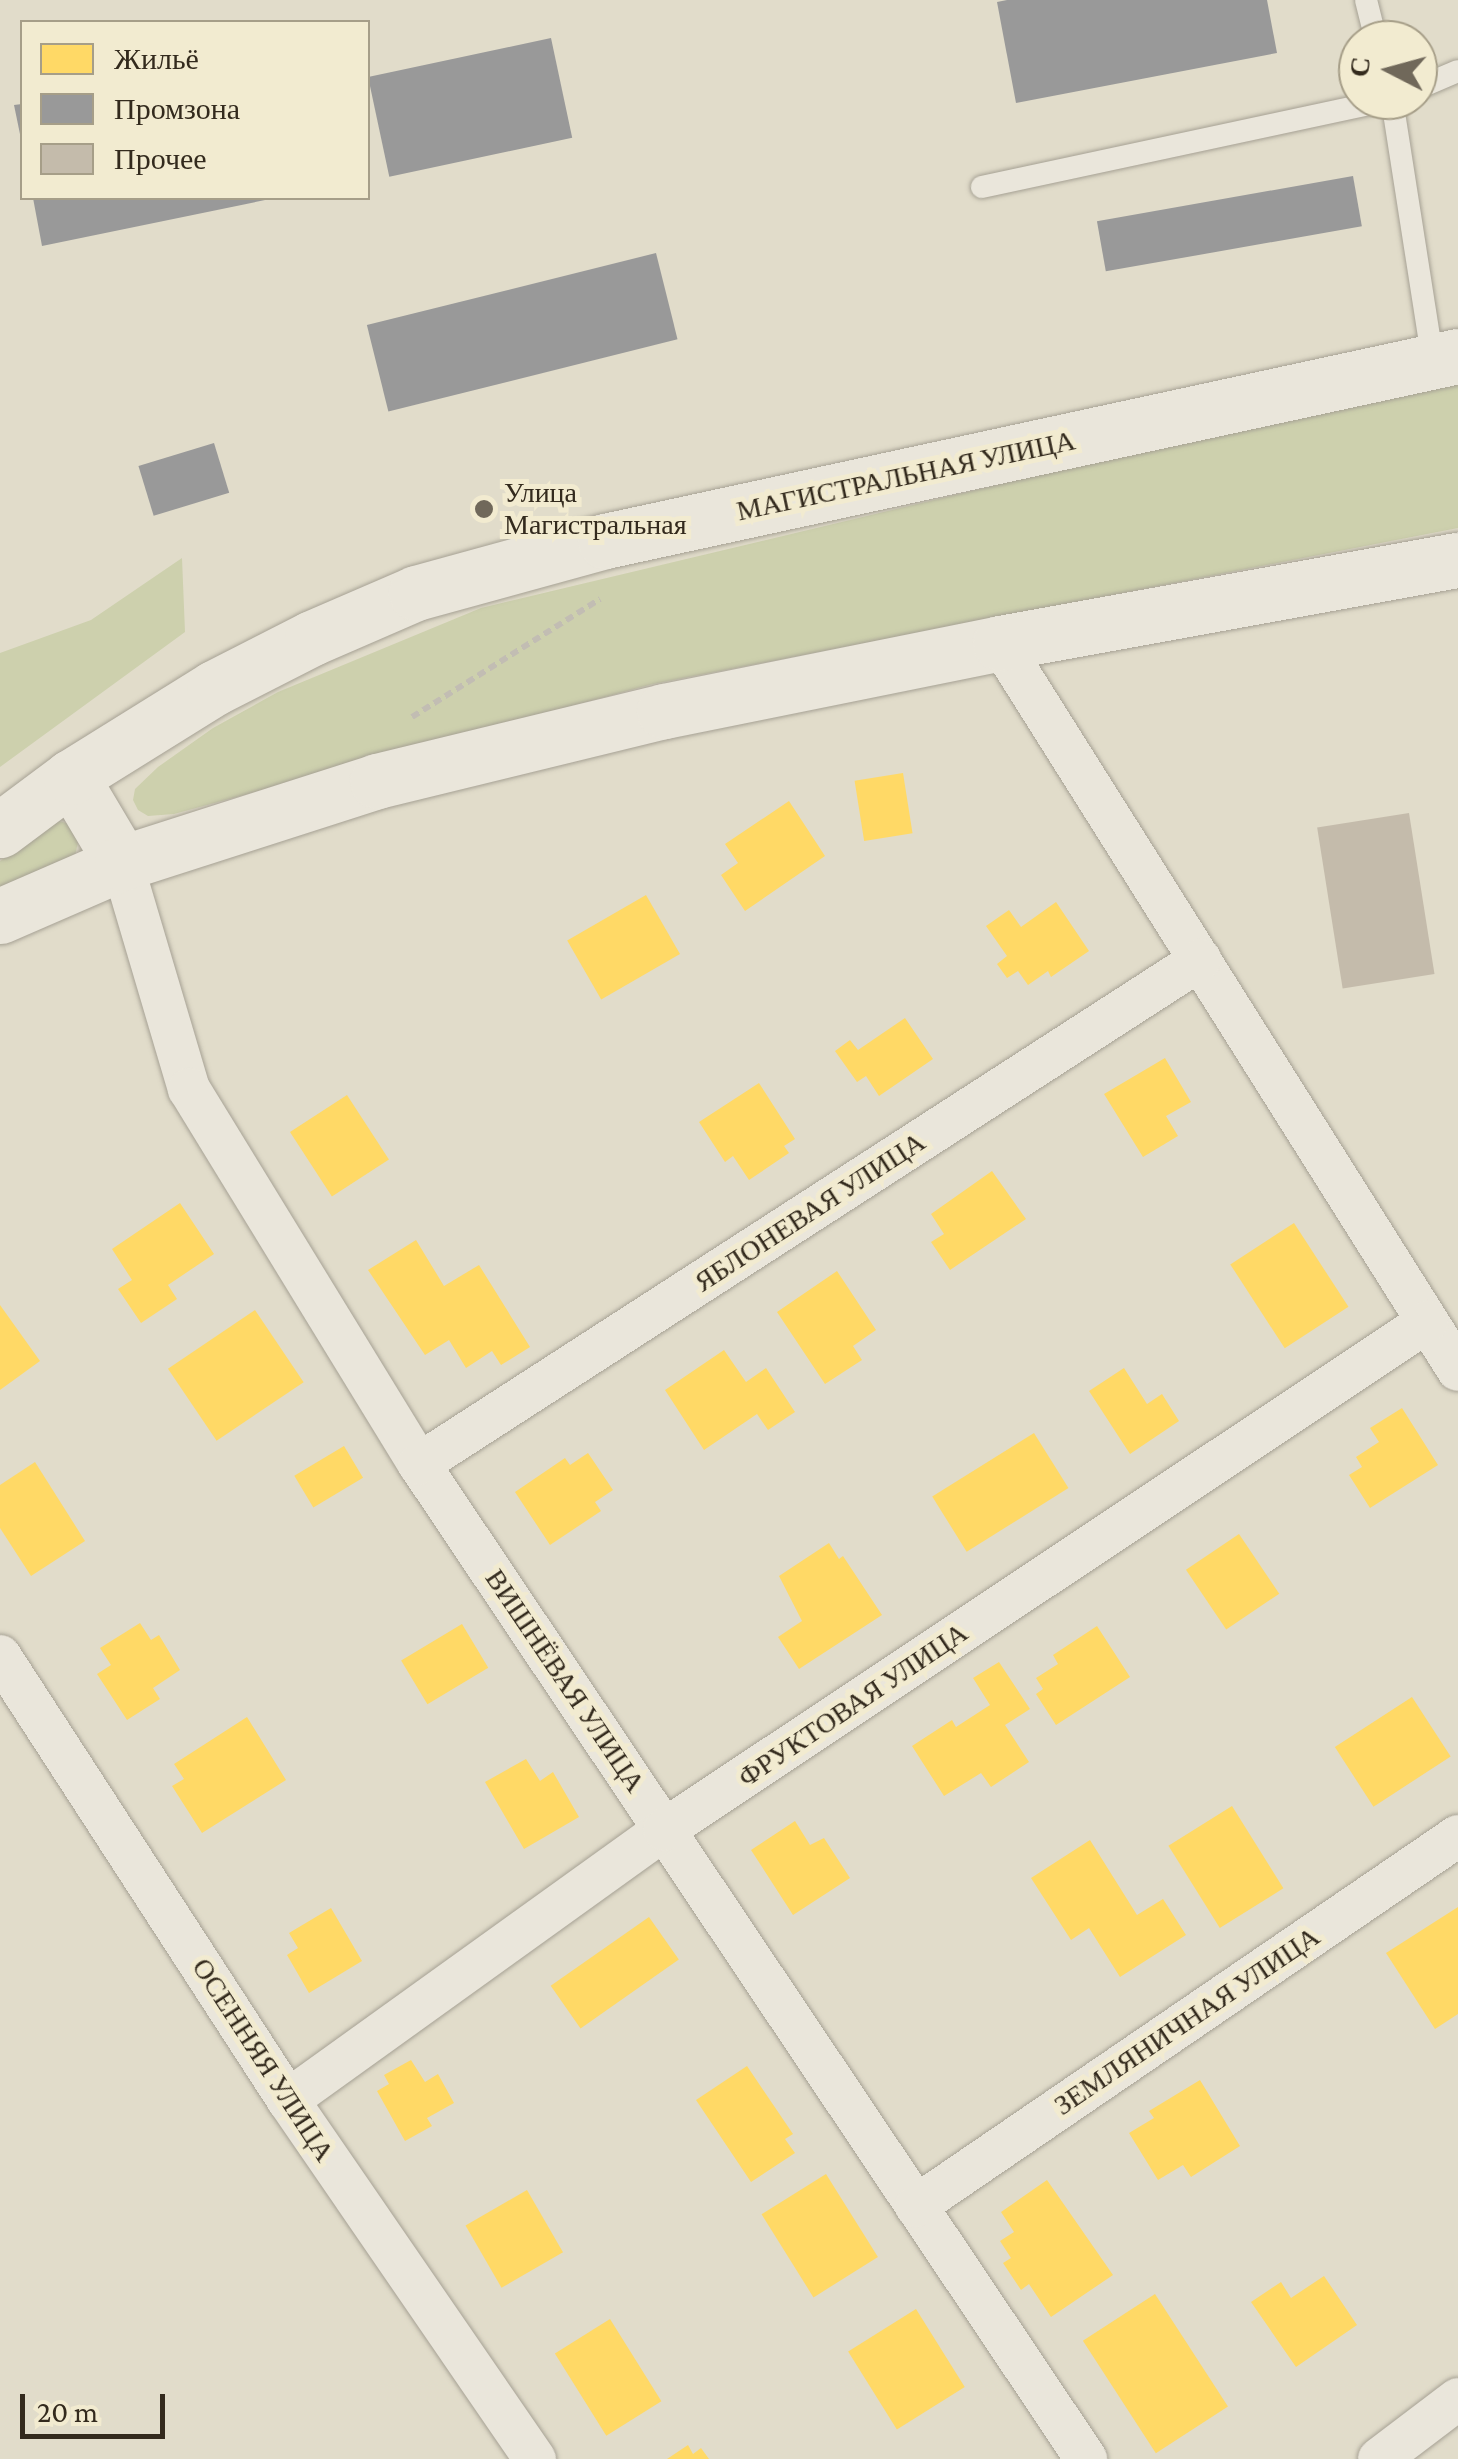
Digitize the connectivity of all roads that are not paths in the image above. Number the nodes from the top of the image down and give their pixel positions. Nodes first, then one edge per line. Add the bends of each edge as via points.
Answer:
1 (1338, 111) edge
2 (1395, 120) edge
3 (982, 187) dead end
4 (1445, 359) edge
5 (1458, 560) edge
6 (1000, 643) junction
7 (71, 777) junction
8 (0, 830) edge
9 (122, 864) junction
10 (0, 916) edge
11 (1200, 960) junction
12 (1427, 1322) junction
13 (1458, 1370) edge
14 (419, 1464) junction
15 (0, 1656) edge
16 (664, 1830) junction
17 (1458, 1836) edge
18 (288, 2100) junction
19 (916, 2206) junction
20 (1458, 2399) edge
21 (536, 2459) edge
22 (1086, 2459) edge
23 (1379, 2459) edge

1 - 3 lane
2 - 4 lane
4 - 7 main road, МАГИСТРАЛЬНАЯ УЛИЦА via 605,541 416,593 214,688
5 - 6 main road
6 - 9 main road via 664,711 377,780
6 - 11 street
7 - 8 main road, МАГИСТРАЛЬНАЯ УЛИЦА
7 - 9 main road
9 - 10 main road
9 - 14 street, ВИШНЁВАЯ УЛИЦА via 189,1089
11 - 12 street
11 - 14 street, ЯБЛОНЕВАЯ УЛИЦА
12 - 13 street
12 - 16 street, ФРУКТОВАЯ УЛИЦА
14 - 16 street, ВИШНЁВАЯ УЛИЦА
15 - 18 street, ОСЕННЯЯ УЛИЦА
16 - 18 street, ФРУКТОВАЯ УЛИЦА
16 - 19 street, ВИШНЁВАЯ УЛИЦА
17 - 19 street, ЗЕМЛЯНИЧНАЯ УЛИЦА
18 - 21 street, ОСЕННЯЯ УЛИЦА
19 - 22 street, ВИШНЁВАЯ УЛИЦА
20 - 23 street

